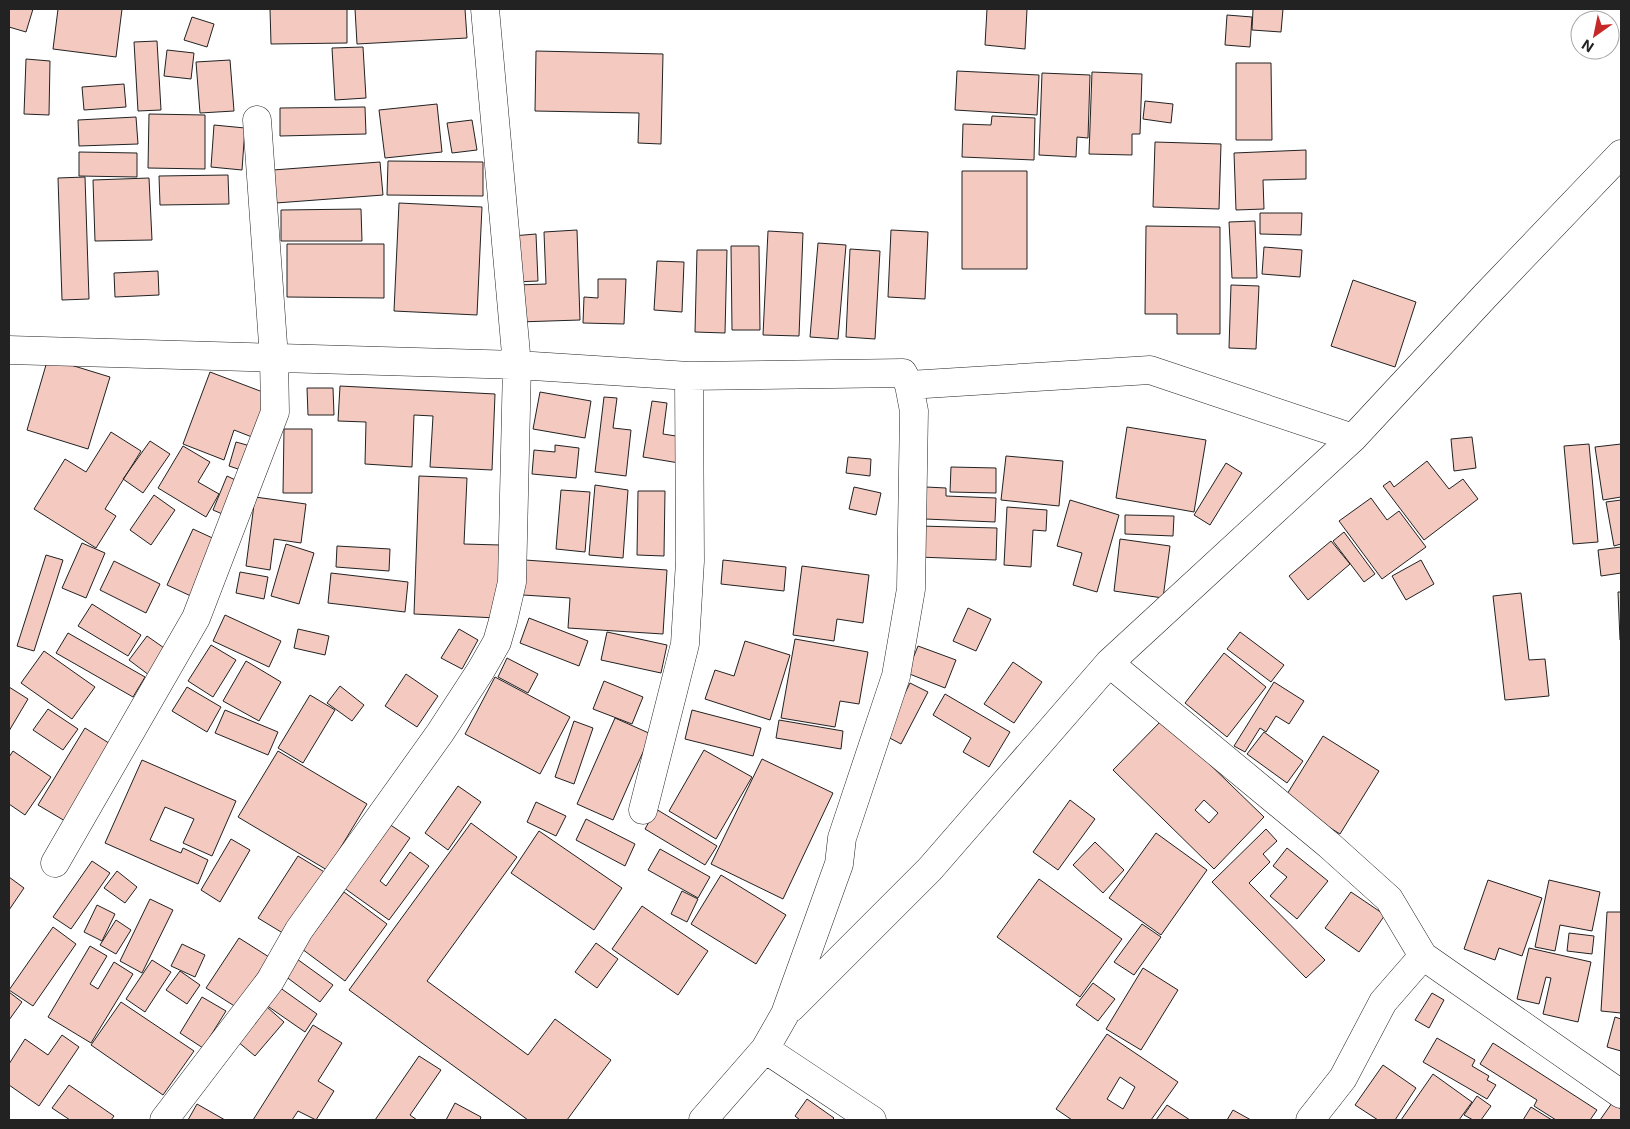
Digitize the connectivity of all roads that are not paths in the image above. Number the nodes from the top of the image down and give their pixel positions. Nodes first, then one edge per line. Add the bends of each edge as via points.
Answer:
1 (485, 9) edge
2 (257, 120) dead end
3 (1621, 154) edge
4 (9, 350) edge
5 (274, 358) junction
6 (517, 365) junction
7 (689, 376) junction
8 (909, 385) junction
9 (1353, 438) junction
10 (1109, 663) junction
11 (643, 810) dead end
12 (55, 863) dead end
13 (1423, 956) junction
14 (785, 1014) junction
15 (765, 1050) junction
16 (1621, 1094) edge
17 (164, 1120) edge
18 (703, 1120) edge
19 (872, 1120) edge
20 (1310, 1120) edge

1 - 6 street
2 - 5 street
3 - 9 street
4 - 5 street
5 - 6 street
5 - 12 street via 275,412 196,618
6 - 7 street
6 - 17 street via 512,582 497,642 440,733 299,930 270,981
7 - 8 street via 903,373
7 - 11 street via 690,561 685,644
8 - 9 street via 1150,370
8 - 14 street via 914,412 911,589 896,676 842,838 839,864
9 - 10 street
10 - 13 street via 1329,845 1389,899
10 - 14 street via 930,869
13 - 16 street
13 - 20 street via 1383,1002 1343,1078
14 - 15 street
15 - 18 street
15 - 19 street

